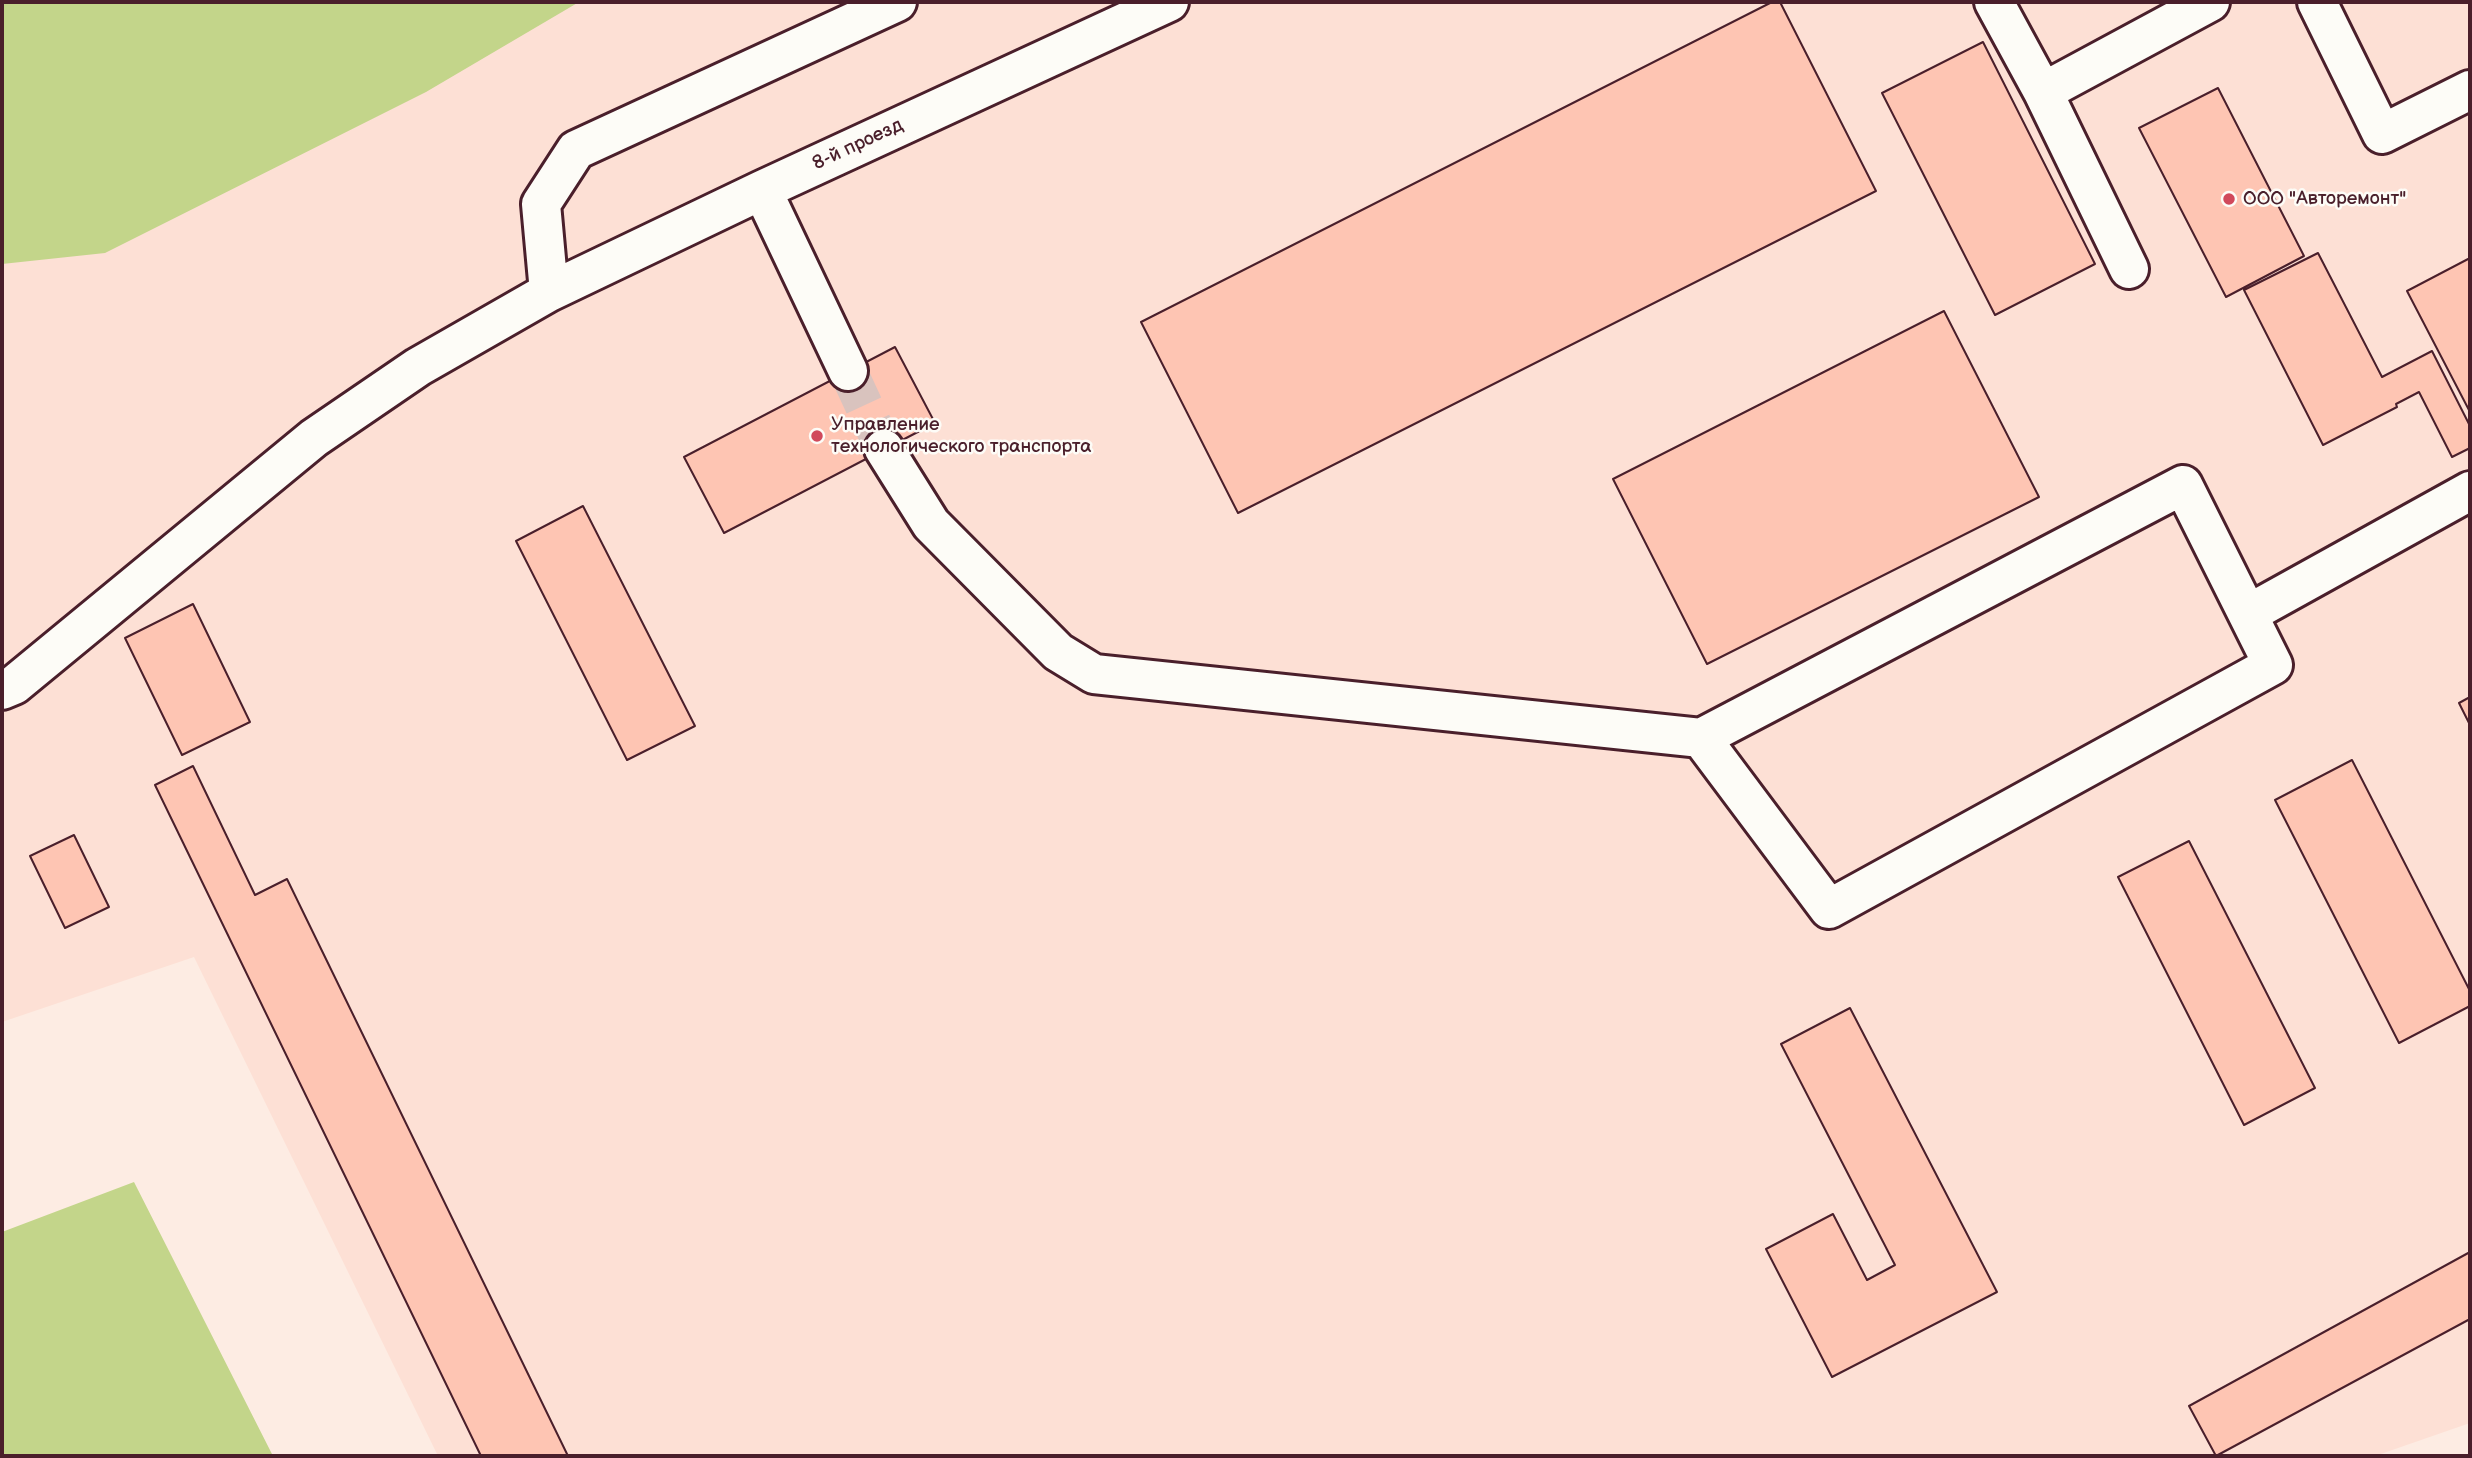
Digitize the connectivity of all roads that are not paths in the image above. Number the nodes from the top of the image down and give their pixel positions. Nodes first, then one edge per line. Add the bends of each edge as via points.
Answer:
1 (897, 2) edge
2 (1169, 2) edge
3 (1994, 2) edge
4 (2210, 2) edge
5 (2317, 2) edge
6 (2470, 90) edge
7 (2043, 92) junction
8 (762, 190) junction
9 (2129, 269) dead end
10 (549, 292) junction
11 (848, 371) tunnel mouth
12 (884, 449) tunnel mouth
13 (2470, 491) edge
14 (2248, 614) junction
15 (2, 690) edge
16 (1701, 738) junction

1 - 10 street via 576,150 541,204
2 - 8 street, 8-й проезд
3 - 7 street
4 - 7 street
5 - 6 street via 2382,134
7 - 9 street
8 - 10 street, 8-й проезд
8 - 11 street
10 - 15 street, 8-й проезд via 418,368 314,438 14,685
12 - 16 street via 931,524 1058,652 1094,674
13 - 14 street
14 - 16 street via 2183,485
14 - 16 street via 2273,665 1829,909

